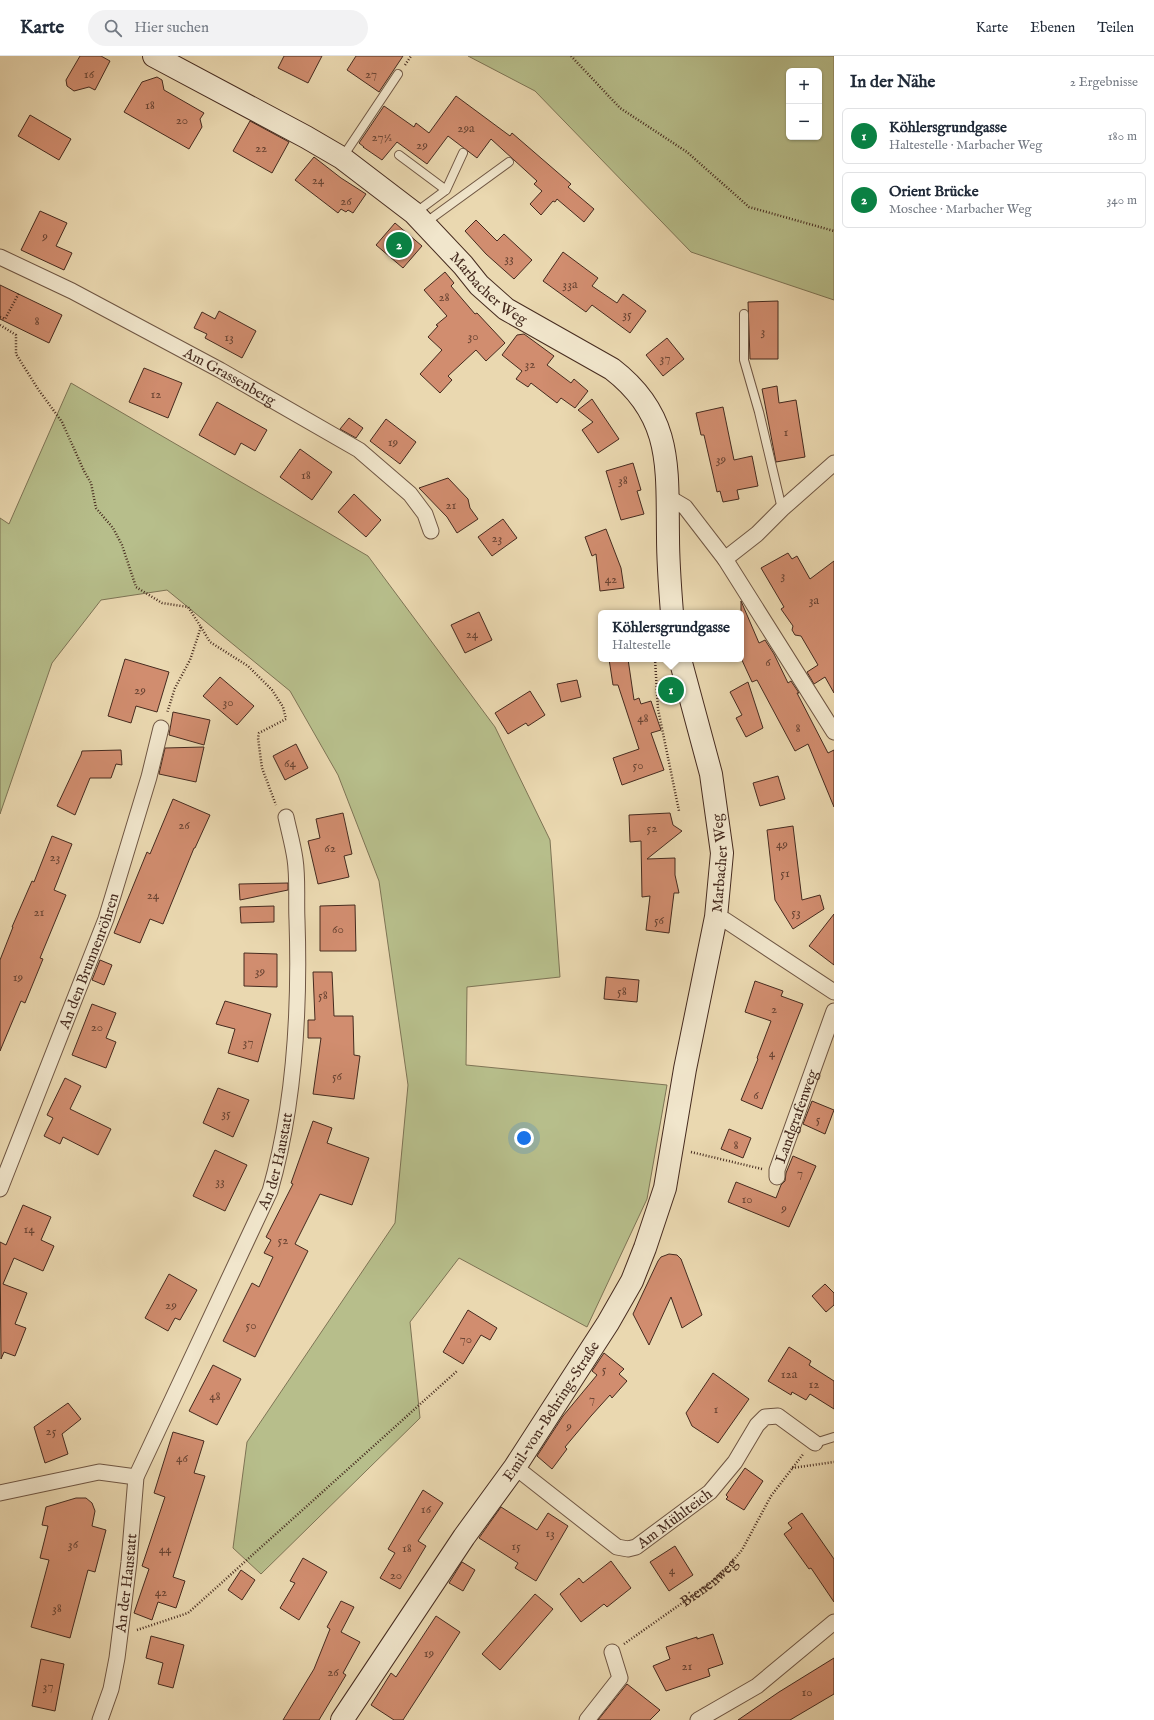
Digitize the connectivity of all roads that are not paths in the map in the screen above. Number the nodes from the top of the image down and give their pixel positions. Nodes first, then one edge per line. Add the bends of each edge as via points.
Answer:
1 (154, 56) edge
2 (398, 74) dead end
3 (463, 153) dead end
4 (399, 155) dead end
5 (342, 158) junction
6 (509, 162) dead end
7 (446, 190) junction
8 (419, 218) junction
9 (0, 257) edge
10 (744, 314) dead end
11 (834, 463) edge
12 (668, 497) junction
13 (782, 509) junction
14 (431, 531) dead end
15 (725, 559) junction
16 (672, 610) edge
17 (681, 662) edge
18 (161, 728) road end
19 (834, 732) edge
20 (286, 817) road end
21 (716, 917) junction
22 (834, 992) edge
23 (834, 1011) edge
24 (685, 1069) joint
25 (771, 1173) road end
26 (0, 1189) edge
27 (834, 1437) edge
28 (815, 1443) joint
29 (515, 1467) junction
30 (136, 1477) junction
31 (0, 1493) edge
32 (834, 1622) edge
33 (612, 1652) road end
34 (100, 1720) edge
35 (342, 1720) edge
36 (587, 1720) edge
37 (698, 1720) edge

1 - 5 main road, Marbacher Weg
2 - 5 lane
3 - 7 lane
4 - 7 lane
5 - 8 main road, Marbacher Weg
6 - 8 lane
7 - 8 lane
8 - 12 main road, Marbacher Weg via 495,300 628,381 642,397 661,435 666,461
9 - 14 street, Am Grassenberg via 72,291 213,366 359,450 410,494 425,514
10 - 13 lane via 744,360
11 - 13 street
12 - 15 street via 685,507
12 - 16 main road, Marbacher Weg
13 - 15 street via 757,534
15 - 19 street
17 - 21 main road, Marbacher Weg via 711,774 719,826 722,854
18 - 26 street, An den Brunnenröhren via 149,777 106,919
20 - 30 street, An der Haustatt via 295,860 298,942 297,1025 288,1105 276,1172 270,1191
21 - 22 street via 725,920
21 - 24 main road, Marbacher Weg
23 - 25 street, Landgrafenweg via 777,1170
24 - 29 main road, Emil-von-Behring-Straße via 665,1188 632,1281 608,1323
27 - 28 lane
28 - 29 street, Am Mühlteich via 778,1416 765,1417 757,1425 735,1462 710,1492 636,1547 628,1549 617,1547
29 - 35 main road, Emil-von-Behring-Straße via 464,1537
30 - 31 street via 99,1472
30 - 34 street, An der Haustatt via 120,1635 111,1689
32 - 37 street via 757,1686
33 - 36 street via 620,1678

